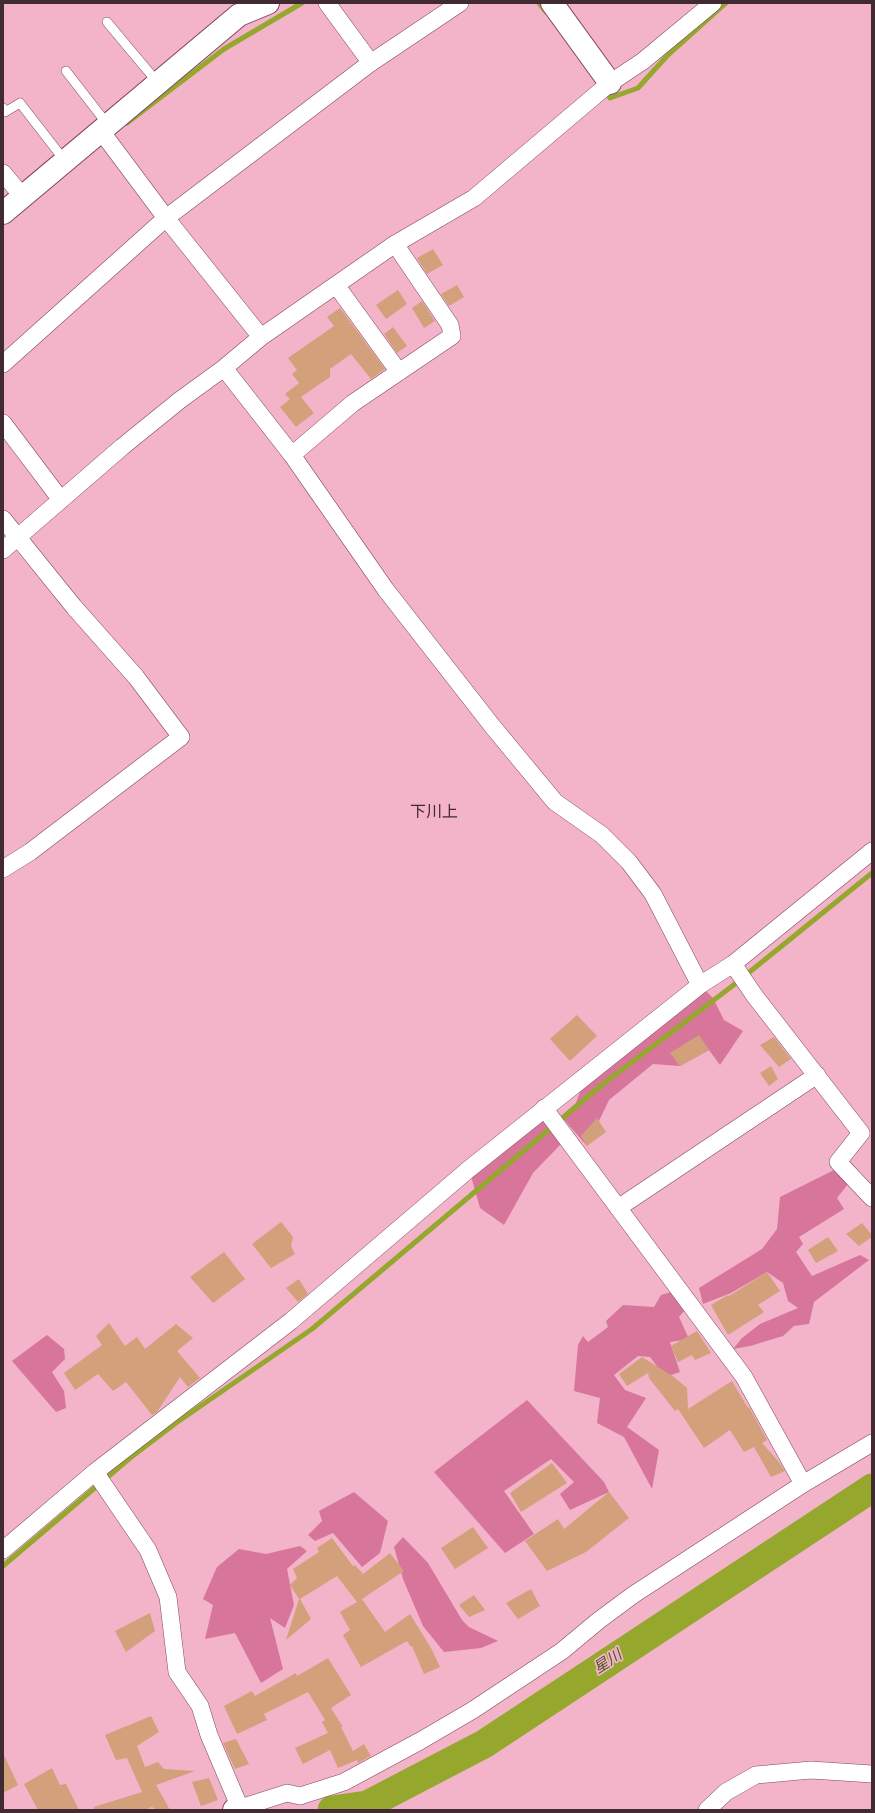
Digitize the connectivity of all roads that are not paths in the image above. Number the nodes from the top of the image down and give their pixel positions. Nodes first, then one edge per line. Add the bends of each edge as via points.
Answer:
1 (268, 3) edge
2 (327, 3) edge
3 (460, 3) edge
4 (552, 3) edge
5 (713, 3) edge
6 (107, 22) dead end
7 (371, 63) junction
8 (66, 71) dead end
9 (158, 83) junction
10 (610, 83) junction
11 (3, 108) edge
12 (105, 128) junction
13 (65, 160) junction
14 (3, 173) edge
15 (23, 196) junction
16 (3, 213) edge
17 (166, 218) junction
18 (395, 244) junction
19 (336, 285) junction
20 (261, 337) junction
21 (3, 364) edge
22 (224, 368) junction
23 (398, 372) junction
24 (3, 423) edge
25 (292, 455) junction
26 (61, 500) junction
27 (3, 519) edge
28 (18, 537) junction
29 (3, 550) edge
30 (872, 851) edge
31 (3, 869) edge
32 (733, 964) junction
33 (700, 985) junction
34 (817, 1075) junction
35 (544, 1108) junction
36 (872, 1198) edge
37 (618, 1208) junction
38 (872, 1443) edge
39 (95, 1472) junction
40 (803, 1484) junction
41 (3, 1550) edge
42 (872, 1774) edge
43 (266, 1799) junction
44 (237, 1809) edge
45 (281, 1810) edge
46 (707, 1810) edge

1 - 9 street via 240,15
2 - 7 street
3 - 7 street
4 - 10 street
5 - 10 street via 643,61
6 - 9 lane
7 - 17 street
8 - 12 lane
9 - 12 street
10 - 18 street via 474,198
11 - 13 lane via 5,112 20,103
12 - 13 street
12 - 17 street
13 - 15 street
14 - 15 street
15 - 16 street
17 - 20 street
17 - 21 street
18 - 19 street
18 - 23 street via 450,325 452,336
19 - 20 street
19 - 23 street
20 - 22 street
22 - 25 street
22 - 26 street via 180,400
23 - 25 street via 353,403
24 - 26 street
25 - 33 street via 386,590 555,802 602,835 629,862 653,894
26 - 28 street
27 - 28 street
28 - 29 street
28 - 31 street via 74,607 136,677 181,738 30,852
30 - 32 street
32 - 33 street
32 - 34 street
33 - 35 street
34 - 36 street via 861,1133 838,1162
34 - 37 street
35 - 37 street
35 - 39 street via 292,1321
37 - 40 street via 744,1377
38 - 40 street
39 - 41 street
39 - 44 street via 148,1550 168,1597 177,1672 200,1706
40 - 43 street via 634,1595 562,1651 467,1714 344,1782 300,1796 288,1793
42 - 46 street via 811,1770 756,1775 726,1792
43 - 44 street
43 - 45 street

